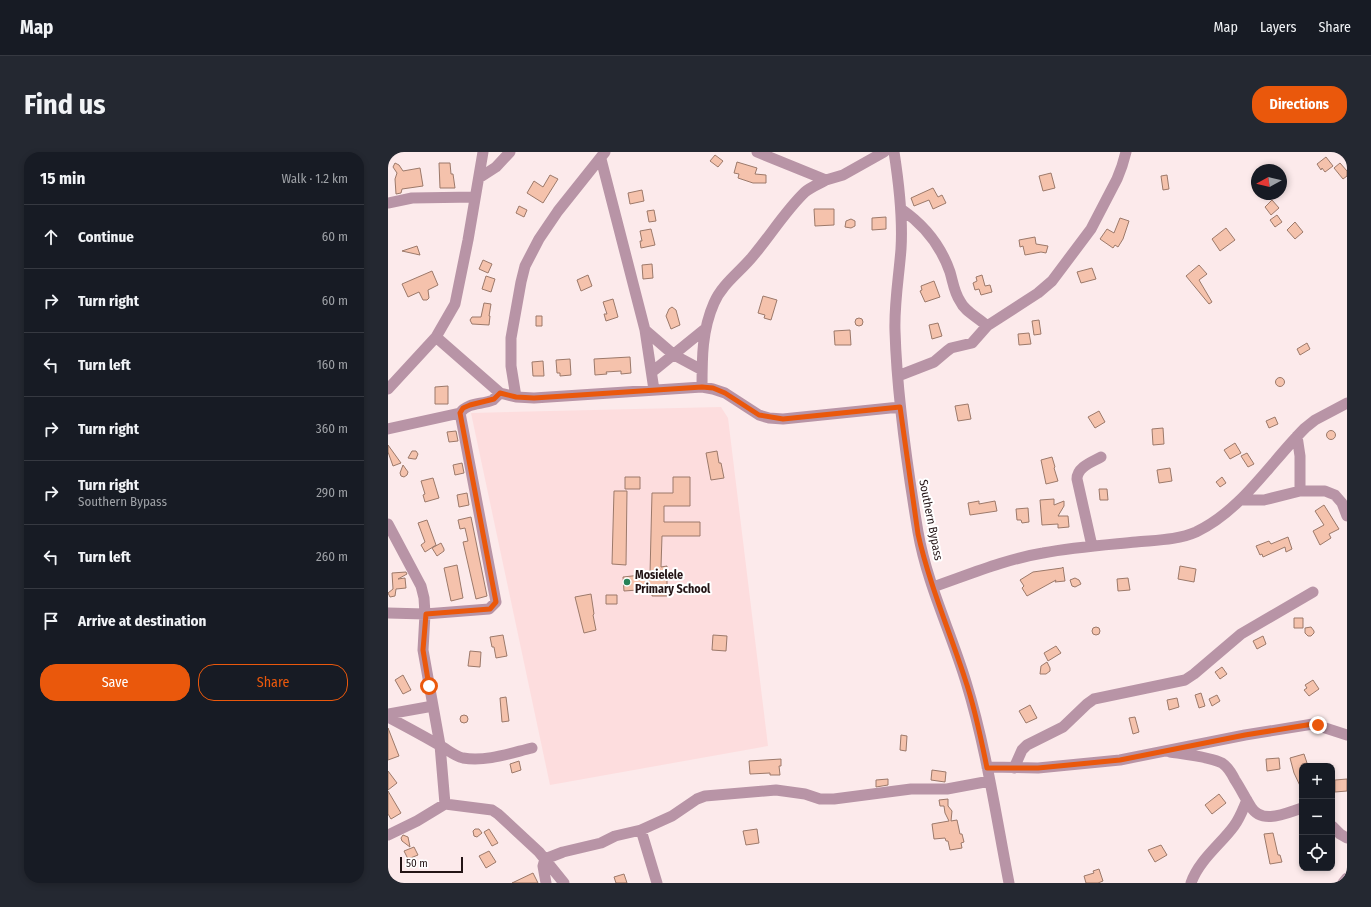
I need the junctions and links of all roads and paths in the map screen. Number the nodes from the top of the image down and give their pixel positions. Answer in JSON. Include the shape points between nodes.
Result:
{"nodes":[{"id":1,"x":483,"y":152,"type":"edge"},
{"id":2,"x":510,"y":152,"type":"edge"},
{"id":3,"x":757,"y":152,"type":"edge"},
{"id":4,"x":884,"y":152,"type":"edge"},
{"id":5,"x":894,"y":152,"type":"edge"},
{"id":6,"x":1126,"y":152,"type":"edge"},
{"id":7,"x":603,"y":155,"type":"edge"},
{"id":8,"x":868,"y":157,"type":"edge"},
{"id":9,"x":479,"y":178,"type":"junction"},
{"id":10,"x":826,"y":180,"type":"junction"},
{"id":11,"x":475,"y":197,"type":"junction"},
{"id":12,"x":388,"y":203,"type":"edge"},
{"id":13,"x":901,"y":209,"type":"junction"},
{"id":14,"x":987,"y":326,"type":"junction"},
{"id":15,"x":645,"y":330,"type":"junction"},
{"id":16,"x":705,"y":330,"type":"junction"},
{"id":17,"x":436,"y":336,"type":"junction"},
{"id":18,"x":674,"y":355,"type":"junction"},
{"id":19,"x":702,"y":370,"type":"junction"},
{"id":20,"x":652,"y":372,"type":"junction"},
{"id":21,"x":898,"y":376,"type":"junction"},
{"id":22,"x":702,"y":387,"type":"junction"},
{"id":23,"x":388,"y":390,"type":"edge"},
{"id":24,"x":654,"y":390,"type":"junction"},
{"id":25,"x":500,"y":393,"type":"junction"},
{"id":26,"x":516,"y":397,"type":"junction"},
{"id":27,"x":1347,"y":403,"type":"edge"},
{"id":28,"x":900,"y":407,"type":"junction"},
{"id":29,"x":460,"y":413,"type":"junction"},
{"id":30,"x":388,"y":429,"type":"edge"},
{"id":31,"x":1297,"y":436,"type":"junction"},
{"id":32,"x":1101,"y":457,"type":"dead end"},
{"id":33,"x":1300,"y":491,"type":"junction"},
{"id":34,"x":1240,"y":500,"type":"junction"},
{"id":35,"x":1347,"y":516,"type":"edge"},
{"id":36,"x":388,"y":524,"type":"edge"},
{"id":37,"x":1092,"y":546,"type":"junction"},
{"id":38,"x":933,"y":587,"type":"junction"},
{"id":39,"x":1313,"y":592,"type":"dead end"},
{"id":40,"x":388,"y":613,"type":"edge"},
{"id":41,"x":426,"y":614,"type":"junction"},
{"id":42,"x":433,"y":706,"type":"junction"},
{"id":43,"x":388,"y":714,"type":"edge"},
{"id":44,"x":388,"y":717,"type":"edge"},
{"id":45,"x":1347,"y":735,"type":"edge"},
{"id":46,"x":440,"y":745,"type":"junction"},
{"id":47,"x":532,"y":748,"type":"dead end"},
{"id":48,"x":1163,"y":751,"type":"junction"},
{"id":49,"x":987,"y":768,"type":"junction"},
{"id":50,"x":1014,"y":768,"type":"junction"},
{"id":51,"x":990,"y":781,"type":"junction"},
{"id":52,"x":1247,"y":800,"type":"junction"},
{"id":53,"x":445,"y":804,"type":"junction"},
{"id":54,"x":1299,"y":809,"type":"edge"},
{"id":55,"x":1335,"y":829,"type":"edge"},
{"id":56,"x":641,"y":830,"type":"junction"},
{"id":57,"x":388,"y":835,"type":"edge"},
{"id":58,"x":1347,"y":838,"type":"edge"},
{"id":59,"x":545,"y":859,"type":"junction"},
{"id":60,"x":1347,"y":878,"type":"edge"},
{"id":61,"x":546,"y":883,"type":"edge"},
{"id":62,"x":564,"y":883,"type":"edge"},
{"id":63,"x":657,"y":883,"type":"edge"},
{"id":64,"x":1009,"y":883,"type":"edge"},
{"id":65,"x":1191,"y":883,"type":"edge"},
{"id":66,"x":1344,"y":883,"type":"edge"}],
"edges":[{"from":1,"to":9,"type":"street"},
{"from":2,"to":9,"type":"street","via":[[496,167]]},
{"from":3,"to":10,"type":"street"},
{"from":4,"to":8,"type":"street"},
{"from":5,"to":13,"type":"street","name":"Southern Bypass"},
{"from":6,"to":14,"type":"street","via":[[1117,179],[1091,229],[1052,281]]},
{"from":7,"to":15,"type":"street"},
{"from":7,"to":26,"type":"street","via":[[554,216],[525,266],[511,338],[511,366]]},
{"from":8,"to":10,"type":"street","via":[[843,175]]},
{"from":9,"to":11,"type":"street"},
{"from":10,"to":16,"type":"street","via":[[797,200],[752,258],[724,286],[714,302]]},
{"from":11,"to":12,"type":"street","via":[[412,198]]},
{"from":11,"to":17,"type":"street","via":[[456,304]]},
{"from":13,"to":14,"type":"street","via":[[915,219],[933,241],[950,271],[954,288],[965,309],[980,318]]},
{"from":13,"to":21,"type":"street","name":"Southern Bypass","via":[[901,249],[895,313]]},
{"from":14,"to":21,"type":"street","via":[[972,343],[951,348],[934,362]]},
{"from":15,"to":18,"type":"street"},
{"from":15,"to":20,"type":"street"},
{"from":16,"to":18,"type":"street"},
{"from":16,"to":19,"type":"street"},
{"from":17,"to":23,"type":"street"},
{"from":17,"to":25,"type":"street"},
{"from":18,"to":19,"type":"street"},
{"from":18,"to":20,"type":"street"},
{"from":19,"to":22,"type":"street"},
{"from":20,"to":24,"type":"street"},
{"from":21,"to":28,"type":"street","name":"Southern Bypass"},
{"from":22,"to":24,"type":"street"},
{"from":22,"to":28,"type":"street","via":[[725,393],[759,415],[769,418],[783,419]]},
{"from":24,"to":26,"type":"street"},
{"from":25,"to":26,"type":"street"},
{"from":25,"to":29,"type":"street","via":[[494,399],[463,408]]},
{"from":27,"to":31,"type":"street","via":[[1315,420]]},
{"from":28,"to":38,"type":"street","name":"Southern Bypass","via":[[918,534]]},
{"from":29,"to":30,"type":"street"},
{"from":29,"to":41,"type":"street","via":[[496,602],[490,609]]},
{"from":31,"to":33,"type":"street"},
{"from":31,"to":34,"type":"street"},
{"from":32,"to":37,"type":"street","via":[[1080,469],[1077,474]]},
{"from":33,"to":34,"type":"street","via":[[1264,500]]},
{"from":33,"to":35,"type":"street","via":[[1325,491],[1334,495],[1342,503]]},
{"from":34,"to":37,"type":"street","via":[[1216,520],[1195,532],[1166,539]]},
{"from":36,"to":41,"type":"street","via":[[421,586]]},
{"from":37,"to":38,"type":"street","via":[[1033,554]]},
{"from":38,"to":49,"type":"street","name":"Southern Bypass","via":[[966,679]]},
{"from":39,"to":50,"type":"street","via":[[1240,634],[1185,680],[1094,699],[1063,726],[1022,750]]},
{"from":40,"to":41,"type":"street"},
{"from":41,"to":42,"type":"street","via":[[423,650]]},
{"from":42,"to":43,"type":"street"},
{"from":42,"to":46,"type":"street"},
{"from":44,"to":46,"type":"street"},
{"from":45,"to":48,"type":"street","via":[[1313,724]]},
{"from":46,"to":47,"type":"street","via":[[462,758],[477,759]]},
{"from":46,"to":53,"type":"street"},
{"from":48,"to":50,"type":"street","via":[[1120,760],[1050,768]]},
{"from":48,"to":52,"type":"street","via":[[1221,763]]},
{"from":49,"to":50,"type":"street"},
{"from":49,"to":51,"type":"street","name":"Southern Bypass"},
{"from":51,"to":56,"type":"street","via":[[947,789],[911,789],[834,799],[820,799],[806,794],[776,790],[712,795],[697,799],[672,816]]},
{"from":51,"to":64,"type":"street","name":"Southern Bypass"},
{"from":52,"to":54,"type":"street","via":[[1259,815],[1269,817]]},
{"from":52,"to":65,"type":"street","via":[[1239,819],[1220,840]]},
{"from":53,"to":57,"type":"street"},
{"from":53,"to":59,"type":"street","via":[[492,810]]},
{"from":55,"to":58,"type":"street"},
{"from":56,"to":59,"type":"street"},
{"from":56,"to":63,"type":"street"},
{"from":59,"to":61,"type":"street","via":[[543,866]]},
{"from":59,"to":62,"type":"street"},
{"from":60,"to":66,"type":"street"}]}
